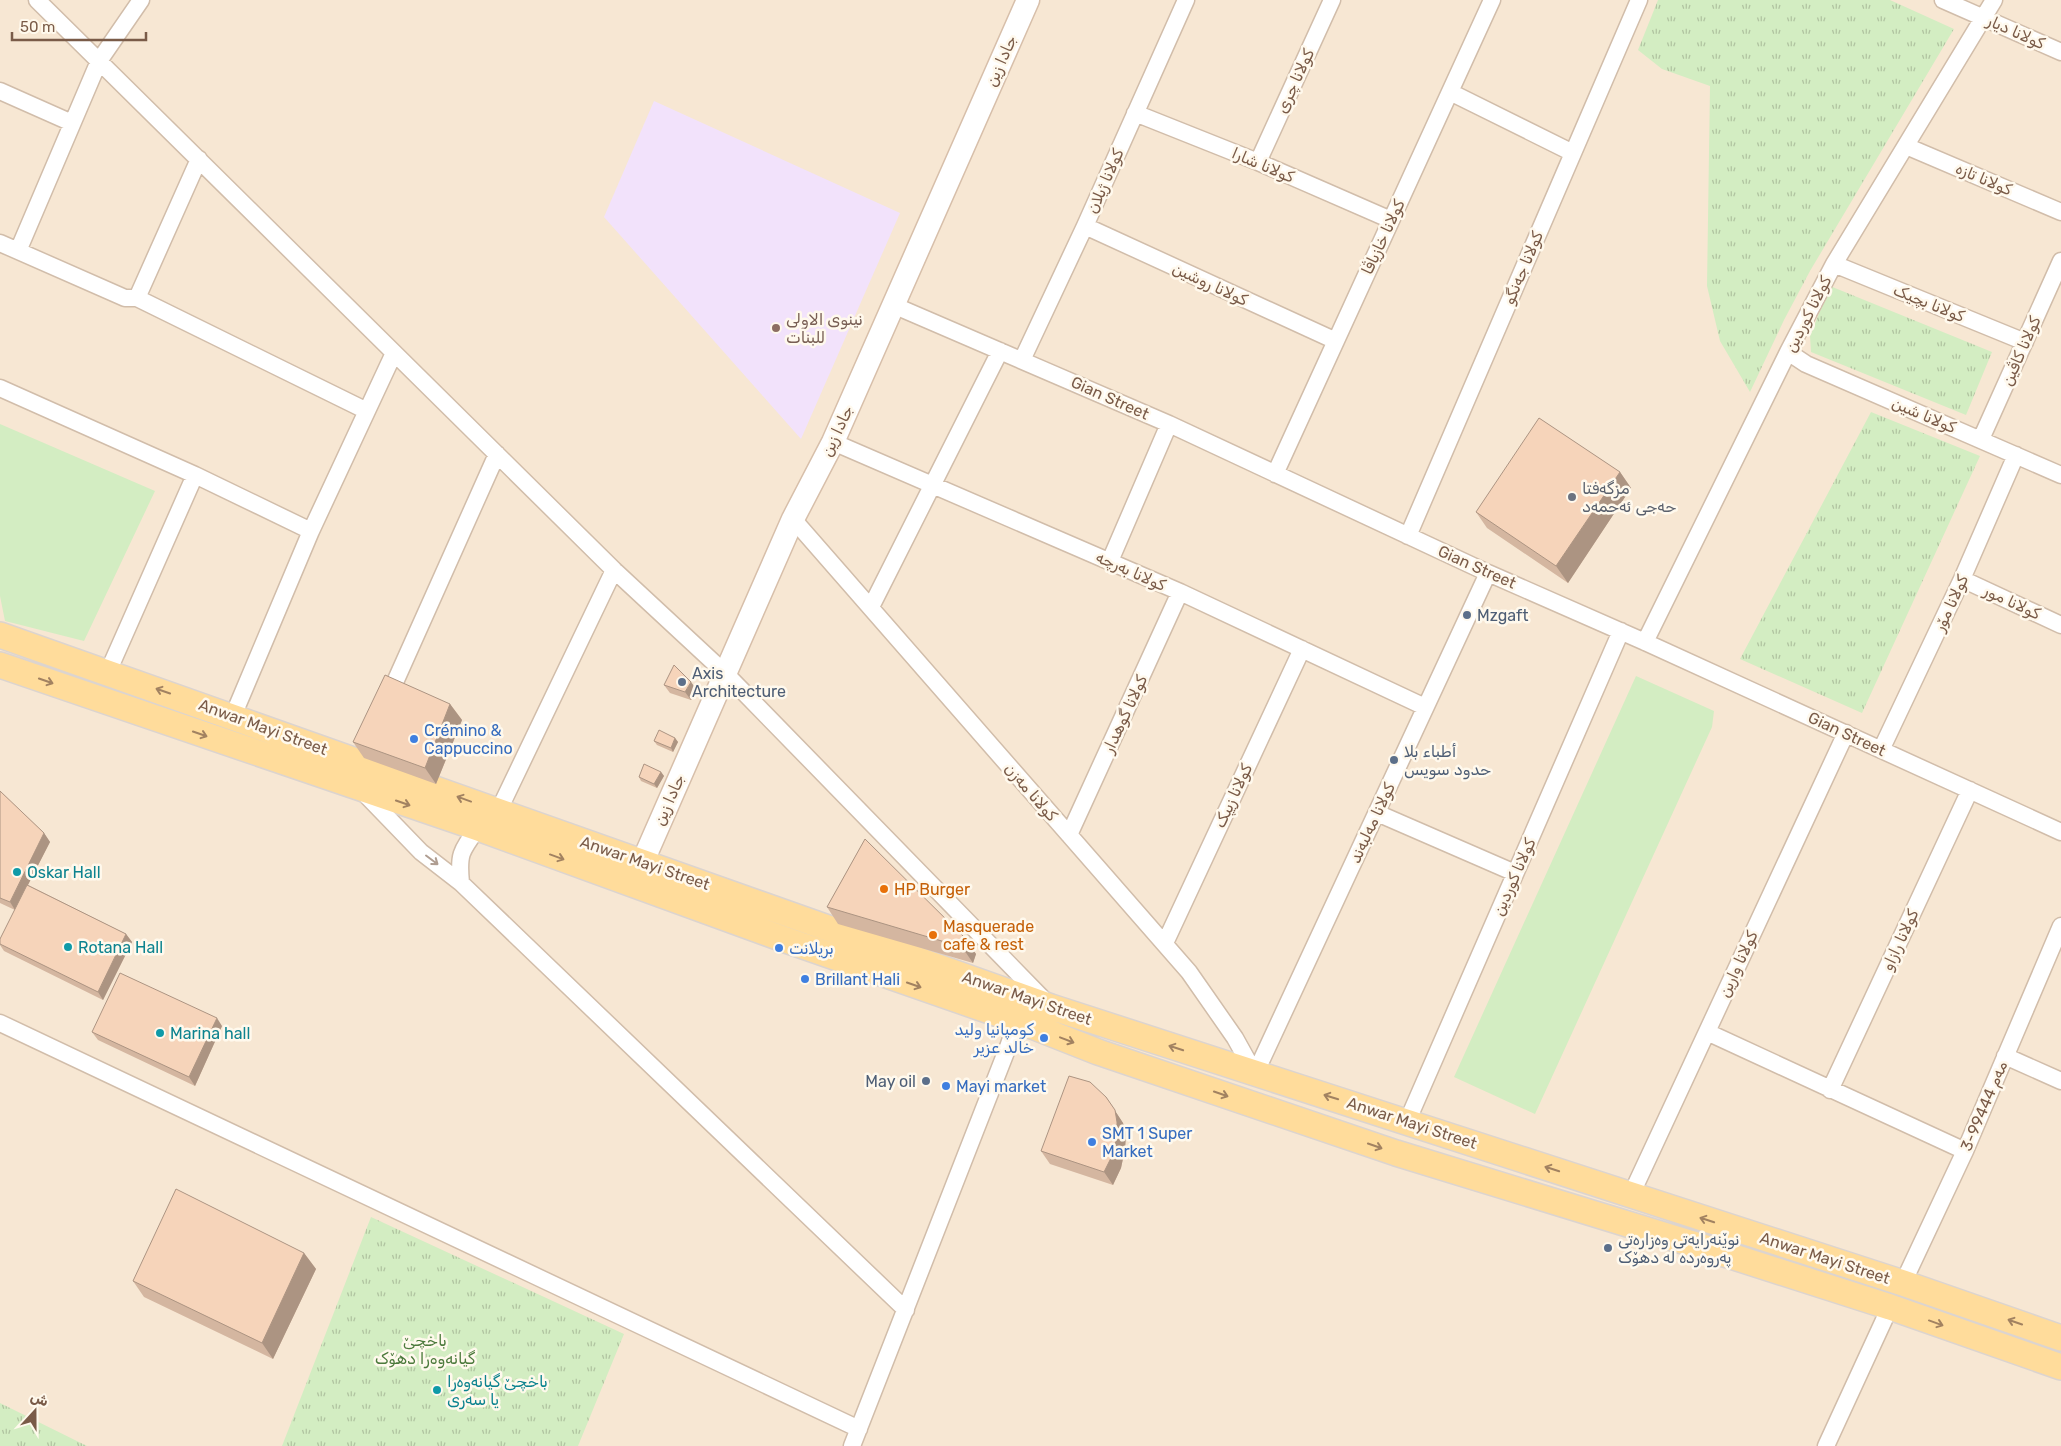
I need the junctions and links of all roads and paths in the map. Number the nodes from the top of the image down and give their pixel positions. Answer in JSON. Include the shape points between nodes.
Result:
{"nodes":[{"id":1,"x":37,"y":0,"type":"edge"},
{"id":2,"x":141,"y":0,"type":"edge"},
{"id":3,"x":1028,"y":0,"type":"edge"},
{"id":4,"x":1186,"y":0,"type":"edge"},
{"id":5,"x":1332,"y":0,"type":"edge"},
{"id":6,"x":1492,"y":0,"type":"edge"},
{"id":7,"x":1639,"y":0,"type":"edge"},
{"id":8,"x":1943,"y":0,"type":"edge"},
{"id":9,"x":1994,"y":0,"type":"edge"},
{"id":10,"x":1983,"y":18,"type":"junction"},
{"id":11,"x":2061,"y":52,"type":"edge"},
{"id":12,"x":99,"y":61,"type":"junction"},
{"id":13,"x":0,"y":90,"type":"edge"},
{"id":14,"x":1450,"y":92,"type":"junction"},
{"id":15,"x":1135,"y":113,"type":"junction"},
{"id":16,"x":72,"y":123,"type":"junction"},
{"id":17,"x":1906,"y":146,"type":"junction"},
{"id":18,"x":1573,"y":153,"type":"junction"},
{"id":19,"x":199,"y":160,"type":"junction"},
{"id":20,"x":1258,"y":162,"type":"junction"},
{"id":21,"x":2061,"y":212,"type":"edge"},
{"id":22,"x":1391,"y":220,"type":"junction"},
{"id":23,"x":1085,"y":226,"type":"junction"},
{"id":24,"x":0,"y":243,"type":"edge"},
{"id":25,"x":18,"y":251,"type":"junction"},
{"id":26,"x":2061,"y":262,"type":"edge"},
{"id":27,"x":1834,"y":264,"type":"junction"},
{"id":28,"x":137,"y":298,"type":"junction"},
{"id":29,"x":893,"y":305,"type":"junction"},
{"id":30,"x":1336,"y":341,"type":"junction"},
{"id":31,"x":2025,"y":342,"type":"junction"},
{"id":32,"x":1000,"y":351,"type":"junction"},
{"id":33,"x":1788,"y":352,"type":"junction"},
{"id":34,"x":394,"y":353,"type":"junction"},
{"id":35,"x":1022,"y":360,"type":"junction"},
{"id":36,"x":0,"y":388,"type":"edge"},
{"id":37,"x":367,"y":411,"type":"junction"},
{"id":38,"x":1169,"y":424,"type":"junction"},
{"id":39,"x":1981,"y":440,"type":"junction"},
{"id":40,"x":833,"y":442,"type":"junction"},
{"id":41,"x":497,"y":454,"type":"junction"},
{"id":42,"x":2016,"y":455,"type":"junction"},
{"id":43,"x":1275,"y":474,"type":"junction"},
{"id":44,"x":195,"y":475,"type":"junction"},
{"id":45,"x":2061,"y":475,"type":"edge"},
{"id":46,"x":932,"y":484,"type":"junction"},
{"id":47,"x":794,"y":519,"type":"junction"},
{"id":48,"x":311,"y":531,"type":"junction"},
{"id":49,"x":1408,"y":536,"type":"junction"},
{"id":50,"x":1110,"y":561,"type":"junction"},
{"id":51,"x":614,"y":570,"type":"junction"},
{"id":52,"x":1488,"y":573,"type":"junction"},
{"id":53,"x":1962,"y":579,"type":"junction"},
{"id":54,"x":1180,"y":592,"type":"junction"},
{"id":55,"x":871,"y":607,"type":"junction"},
{"id":56,"x":2061,"y":625,"type":"edge"},
{"id":57,"x":1621,"y":631,"type":"junction"},
{"id":58,"x":0,"y":634,"type":"edge"},
{"id":59,"x":1645,"y":642,"type":"junction"},
{"id":60,"x":1302,"y":649,"type":"junction"},
{"id":61,"x":0,"y":665,"type":"edge"},
{"id":62,"x":108,"y":672,"type":"junction"},
{"id":63,"x":726,"y":673,"type":"junction"},
{"id":64,"x":1425,"y":707,"type":"junction"},
{"id":65,"x":233,"y":716,"type":"junction"},
{"id":66,"x":379,"y":716,"type":"edge"},
{"id":67,"x":1846,"y":733,"type":"junction"},
{"id":68,"x":1881,"y":750,"type":"junction"},
{"id":69,"x":360,"y":789,"type":"junction"},
{"id":70,"x":1970,"y":790,"type":"junction"},
{"id":71,"x":498,"y":812,"type":"junction"},
{"id":72,"x":1377,"y":813,"type":"junction"},
{"id":73,"x":478,"y":828,"type":"junction"},
{"id":74,"x":2061,"y":832,"type":"edge"},
{"id":75,"x":1069,"y":835,"type":"junction"},
{"id":76,"x":642,"y":861,"type":"junction"},
{"id":77,"x":1515,"y":873,"type":"junction"},
{"id":78,"x":461,"y":883,"type":"junction"},
{"id":79,"x":793,"y":915,"type":"junction"},
{"id":80,"x":2061,"y":926,"type":"edge"},
{"id":81,"x":786,"y":940,"type":"junction"},
{"id":82,"x":1165,"y":942,"type":"junction"},
{"id":83,"x":1051,"y":1007,"type":"junction"},
{"id":84,"x":1017,"y":1021,"type":"junction"},
{"id":85,"x":0,"y":1023,"type":"edge"},
{"id":86,"x":1707,"y":1032,"type":"junction"},
{"id":87,"x":2005,"y":1056,"type":"junction"},
{"id":88,"x":1255,"y":1074,"type":"junction"},
{"id":89,"x":2061,"y":1081,"type":"edge"},
{"id":90,"x":1830,"y":1090,"type":"junction"},
{"id":91,"x":1407,"y":1122,"type":"junction"},
{"id":92,"x":1965,"y":1151,"type":"junction"},
{"id":93,"x":1631,"y":1195,"type":"junction"},
{"id":94,"x":1903,"y":1283,"type":"junction"},
{"id":95,"x":1890,"y":1306,"type":"junction"},
{"id":96,"x":906,"y":1310,"type":"junction"},
{"id":97,"x":2061,"y":1338,"type":"edge"},
{"id":98,"x":2061,"y":1367,"type":"edge"},
{"id":99,"x":859,"y":1429,"type":"junction"},
{"id":100,"x":852,"y":1446,"type":"edge"},
{"id":101,"x":1826,"y":1446,"type":"edge"}],
"edges":[{"from":1,"to":12,"type":"street"},
{"from":2,"to":12,"type":"street"},
{"from":3,"to":29,"type":"street","name":"جادا زین"},
{"from":4,"to":15,"type":"street","name":"کولانا ژیلان"},
{"from":5,"to":20,"type":"street","name":"کولانا چری"},
{"from":6,"to":14,"type":"street","name":"کولانا خازیاڤا"},
{"from":7,"to":18,"type":"street","name":"کولانا جەنگو"},
{"from":8,"to":10,"type":"street","name":"کولانا دیار"},
{"from":9,"to":10,"type":"street","name":"کولانا کوردین"},
{"from":10,"to":11,"type":"street","name":"کولانا دیار"},
{"from":10,"to":17,"type":"street","name":"کولانا کوردین"},
{"from":12,"to":16,"type":"street"},
{"from":12,"to":19,"type":"street"},
{"from":13,"to":16,"type":"street"},
{"from":14,"to":18,"type":"street"},
{"from":14,"to":22,"type":"street","name":"کولانا خازیاڤا"},
{"from":15,"to":20,"type":"street","name":"کولانا شارا"},
{"from":15,"to":23,"type":"street","name":"کولانا ژیلان"},
{"from":16,"to":25,"type":"street"},
{"from":17,"to":21,"type":"street","name":"کولانا تازە"},
{"from":17,"to":27,"type":"street","name":"کولانا کوردین"},
{"from":18,"to":49,"type":"street","name":"کولانا جەنگو"},
{"from":19,"to":28,"type":"street"},
{"from":19,"to":34,"type":"street"},
{"from":20,"to":22,"type":"street","name":"کولانا شارا"},
{"from":22,"to":30,"type":"street","name":"کولانا خازیاڤا"},
{"from":23,"to":30,"type":"street","name":"کولانا روشین"},
{"from":23,"to":35,"type":"street","name":"کولانا ژیلان"},
{"from":24,"to":25,"type":"street"},
{"from":25,"to":28,"type":"street","via":[[125,298]]},
{"from":26,"to":31,"type":"street","name":"کولانا کاڤین"},
{"from":27,"to":31,"type":"street","name":"کولانا بچیک"},
{"from":27,"to":33,"type":"street","name":"کولانا کوردین"},
{"from":28,"to":37,"type":"street"},
{"from":29,"to":32,"type":"street","name":"Gian Street"},
{"from":29,"to":40,"type":"street","name":"جادا زین"},
{"from":30,"to":43,"type":"street","name":"کولانا خازیاڤا"},
{"from":31,"to":39,"type":"street","name":"کولانا کاڤین"},
{"from":32,"to":35,"type":"street","name":"Gian Street"},
{"from":32,"to":46,"type":"street"},
{"from":33,"to":39,"type":"street","name":"کولانا شین","via":[[1806,364]]},
{"from":33,"to":59,"type":"street","name":"کولانا کوردین"},
{"from":34,"to":37,"type":"street"},
{"from":34,"to":41,"type":"street"},
{"from":35,"to":38,"type":"street","name":"Gian Street"},
{"from":36,"to":44,"type":"street"},
{"from":37,"to":48,"type":"street"},
{"from":38,"to":43,"type":"street","name":"Gian Street"},
{"from":38,"to":50,"type":"street"},
{"from":39,"to":42,"type":"street","name":"کولانا شین"},
{"from":40,"to":46,"type":"street","name":"کولانا بەرچە"},
{"from":40,"to":47,"type":"street","name":"جادا زین"},
{"from":41,"to":51,"type":"street"},
{"from":41,"to":66,"type":"street"},
{"from":42,"to":45,"type":"street","name":"کولانا شین"},
{"from":42,"to":53,"type":"street","name":"کولانا مۆر"},
{"from":43,"to":49,"type":"street","name":"Gian Street"},
{"from":44,"to":48,"type":"street"},
{"from":44,"to":62,"type":"street"},
{"from":46,"to":50,"type":"street","name":"کولانا بەرچە"},
{"from":46,"to":55,"type":"street"},
{"from":47,"to":55,"type":"street","name":"کولانا مەزن"},
{"from":47,"to":63,"type":"street","name":"جادا زین"},
{"from":48,"to":65,"type":"street"},
{"from":49,"to":52,"type":"street","name":"Gian Street"},
{"from":50,"to":54,"type":"street","name":"کولانا بەرچە"},
{"from":51,"to":63,"type":"street"},
{"from":51,"to":71,"type":"street"},
{"from":52,"to":57,"type":"street","name":"Gian Street"},
{"from":52,"to":64,"type":"street","name":"کولانا مەلبەند"},
{"from":53,"to":56,"type":"street","name":"کولانا مور"},
{"from":53,"to":68,"type":"street","name":"کولانا مۆر"},
{"from":54,"to":60,"type":"street","name":"کولانا بەرچە"},
{"from":54,"to":75,"type":"street","name":"کولانا گوهدار"},
{"from":55,"to":75,"type":"street","name":"کولانا مەزن"},
{"from":57,"to":59,"type":"street","name":"Gian Street"},
{"from":57,"to":77,"type":"street","name":"کولانا کوردین"},
{"from":58,"to":62,"type":"main road","name":"Anwar Mayi Street"},
{"from":59,"to":67,"type":"street","name":"Gian Street"},
{"from":60,"to":64,"type":"street","name":"کولانا بەرچە"},
{"from":60,"to":82,"type":"street","name":"کولانا زیپک"},
{"from":61,"to":69,"type":"main road","name":"Anwar Mayi Street","one_way":true},
{"from":65,"to":62,"type":"main road","name":"Anwar Mayi Street","one_way":true},
{"from":63,"to":76,"type":"street","name":"جادا زین"},
{"from":63,"to":83,"type":"street"},
{"from":64,"to":72,"type":"street","name":"کولانا مەلبەند"},
{"from":71,"to":65,"type":"main road","name":"Anwar Mayi Street","one_way":true,"via":[[363,752]]},
{"from":67,"to":68,"type":"street","name":"Gian Street"},
{"from":67,"to":86,"type":"street","name":"کولانا وارین"},
{"from":68,"to":70,"type":"street","name":"Gian Street"},
{"from":69,"to":73,"type":"main road","name":"Anwar Mayi Street","one_way":true},
{"from":69,"to":78,"type":"street","one_way":true,"via":[[421,852]]},
{"from":70,"to":74,"type":"street","name":"Gian Street"},
{"from":70,"to":90,"type":"street","name":"کولانا رازاو"},
{"from":71,"to":76,"type":"main road","name":"Anwar Mayi Street"},
{"from":72,"to":77,"type":"street"},
{"from":72,"to":88,"type":"street","name":"کولانا مەلبەند"},
{"from":73,"to":78,"type":"street","via":[[462,849],[459,863]]},
{"from":73,"to":81,"type":"main road","name":"Anwar Mayi Street","one_way":true},
{"from":75,"to":82,"type":"street","name":"کولانا مەزن"},
{"from":76,"to":79,"type":"main road","name":"Anwar Mayi Street"},
{"from":77,"to":91,"type":"street","name":"کولانا کوردین"},
{"from":78,"to":96,"type":"street"},
{"from":79,"to":81,"type":"main road"},
{"from":79,"to":83,"type":"main road","name":"Anwar Mayi Street"},
{"from":80,"to":87,"type":"street","name":"مەم 99444-3"},
{"from":81,"to":84,"type":"main road","name":"Anwar Mayi Street","one_way":true},
{"from":82,"to":88,"type":"street","name":"کولانا مەزن","via":[[1213,1005]]},
{"from":88,"to":83,"type":"main road","name":"Anwar Mayi Street","one_way":true},
{"from":84,"to":95,"type":"main road","name":"Anwar Mayi Street","one_way":true,"via":[[1098,1052],[1396,1153]]},
{"from":84,"to":96,"type":"street"},
{"from":85,"to":99,"type":"street"},
{"from":86,"to":90,"type":"street"},
{"from":86,"to":93,"type":"street","name":"کولانا وارین"},
{"from":87,"to":89,"type":"street"},
{"from":87,"to":92,"type":"street","name":"مەم 99444-3"},
{"from":91,"to":88,"type":"main road","name":"Anwar Mayi Street","one_way":true},
{"from":90,"to":92,"type":"street"},
{"from":93,"to":91,"type":"main road","name":"Anwar Mayi Street","one_way":true},
{"from":92,"to":94,"type":"street","name":"مەم 99444-3"},
{"from":94,"to":93,"type":"main road","name":"Anwar Mayi Street","one_way":true},
{"from":97,"to":94,"type":"main road","name":"Anwar Mayi Street","one_way":true},
{"from":95,"to":98,"type":"main road","name":"Anwar Mayi Street","one_way":true},
{"from":95,"to":101,"type":"street"},
{"from":96,"to":99,"type":"street"},
{"from":99,"to":100,"type":"street"}]}
